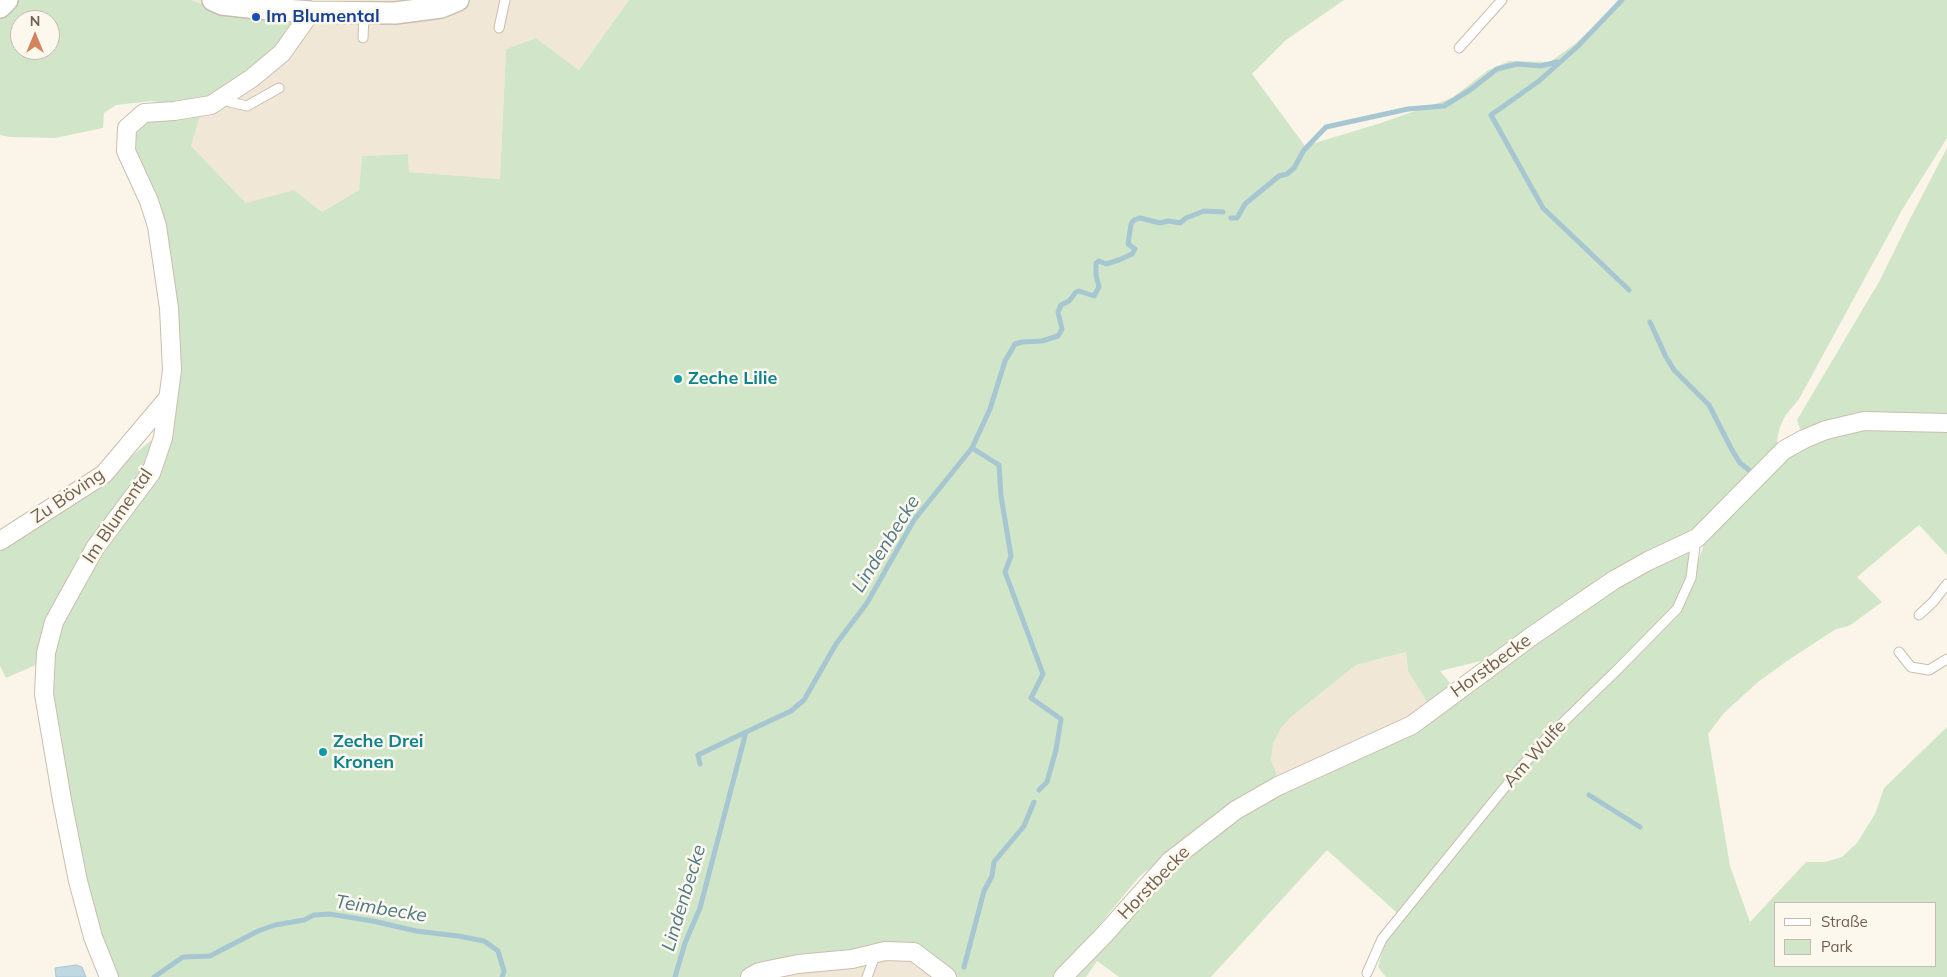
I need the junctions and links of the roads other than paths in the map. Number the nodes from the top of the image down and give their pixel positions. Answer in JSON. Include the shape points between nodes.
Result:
{"nodes":[{"id":1,"x":7,"y":0,"type":"edge"},
{"id":2,"x":213,"y":0,"type":"edge"},
{"id":3,"x":458,"y":0,"type":"edge"},
{"id":4,"x":505,"y":0,"type":"edge"},
{"id":5,"x":1502,"y":0,"type":"edge"},
{"id":6,"x":0,"y":7,"type":"edge"},
{"id":7,"x":298,"y":7,"type":"edge"},
{"id":8,"x":402,"y":8,"type":"edge"},
{"id":9,"x":364,"y":13,"type":"junction"},
{"id":10,"x":499,"y":28,"type":"dead end"},
{"id":11,"x":363,"y":38,"type":"dead end"},
{"id":12,"x":1459,"y":48,"type":"dead end"},
{"id":13,"x":278,"y":88,"type":"dead end"},
{"id":14,"x":225,"y":96,"type":"junction"},
{"id":15,"x":168,"y":398,"type":"junction"},
{"id":16,"x":1947,"y":423,"type":"edge"},
{"id":17,"x":1696,"y":538,"type":"junction"},
{"id":18,"x":0,"y":541,"type":"edge"},
{"id":19,"x":1947,"y":584,"type":"edge"},
{"id":20,"x":1919,"y":615,"type":"dead end"},
{"id":21,"x":1899,"y":652,"type":"dead end"},
{"id":22,"x":1947,"y":659,"type":"edge"},
{"id":23,"x":877,"y":953,"type":"junction"},
{"id":24,"x":1367,"y":973,"type":"dead end"},
{"id":25,"x":109,"y":977,"type":"edge"},
{"id":26,"x":750,"y":977,"type":"edge"},
{"id":27,"x":867,"y":977,"type":"edge"},
{"id":28,"x":947,"y":977,"type":"edge"},
{"id":29,"x":1063,"y":977,"type":"edge"}],
"edges":[{"from":1,"to":6,"type":"street"},
{"from":2,"to":7,"type":"street","via":[[222,4]]},
{"from":3,"to":8,"type":"street","via":[[441,7]]},
{"from":4,"to":10,"type":"lane"},
{"from":5,"to":12,"type":"lane"},
{"from":7,"to":9,"type":"street"},
{"from":7,"to":14,"type":"street","name":"Im Blumental","via":[[282,53]]},
{"from":8,"to":9,"type":"street"},
{"from":9,"to":11,"type":"lane"},
{"from":13,"to":14,"type":"lane","via":[[247,106],[230,102]]},
{"from":14,"to":15,"type":"street","name":"Im Blumental","via":[[211,105],[174,112],[144,112],[127,128],[126,152],[149,201],[164,268],[172,370]]},
{"from":15,"to":18,"type":"street","name":"Zu Böving","via":[[104,474]]},
{"from":15,"to":25,"type":"street","name":"Im Blumental","via":[[163,438],[151,472],[95,548],[54,622],[46,653],[44,694],[62,800],[88,919]]},
{"from":16,"to":17,"type":"street","name":"Horstbecke","via":[[1864,421],[1804,439],[1784,450]]},
{"from":17,"to":24,"type":"lane","name":"Am Wulfe","via":[[1691,578],[1677,608],[1522,766],[1382,939]]},
{"from":17,"to":29,"type":"street","name":"Horstbecke","via":[[1614,580],[1412,725],[1278,786],[1236,810],[1170,861]]},
{"from":19,"to":20,"type":"lane"},
{"from":21,"to":22,"type":"lane","via":[[1910,667],[1929,670]]},
{"from":23,"to":26,"type":"street","via":[[798,964]]},
{"from":23,"to":27,"type":"lane"},
{"from":23,"to":28,"type":"street","via":[[914,952]]}]}
